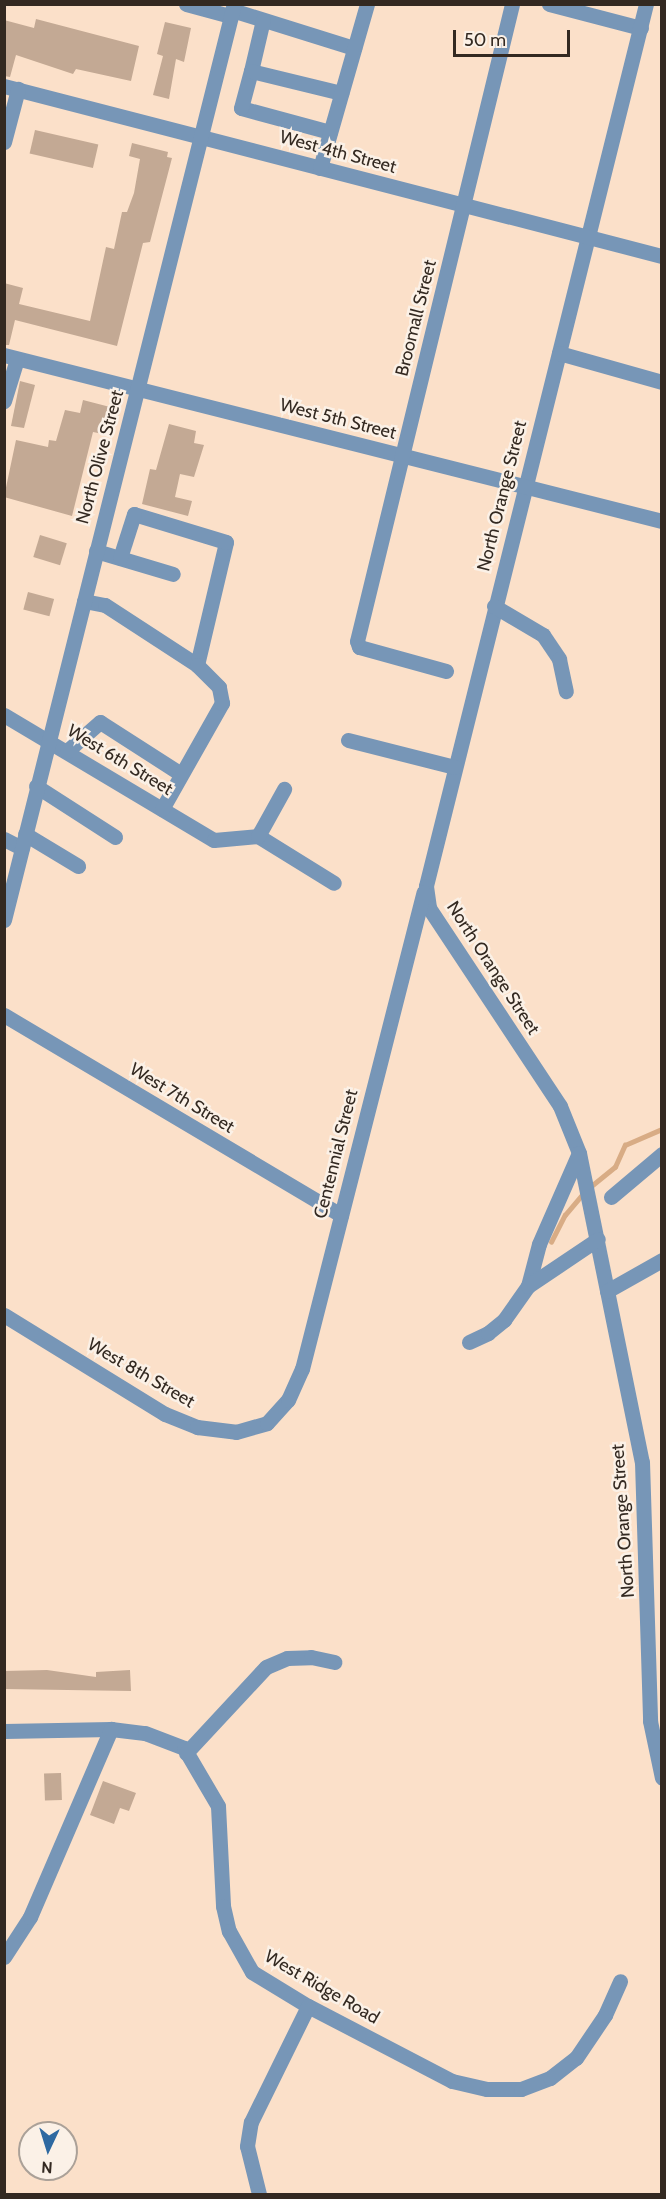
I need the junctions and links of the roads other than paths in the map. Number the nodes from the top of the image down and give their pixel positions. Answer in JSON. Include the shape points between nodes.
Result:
{"nodes":[{"id":1,"x":186,"y":4,"type":"edge"},
{"id":2,"x":367,"y":4,"type":"edge"},
{"id":3,"x":512,"y":4,"type":"edge"},
{"id":4,"x":549,"y":4,"type":"edge"},
{"id":5,"x":646,"y":4,"type":"edge"},
{"id":6,"x":232,"y":10,"type":"edge"},
{"id":7,"x":263,"y":20,"type":"junction"},
{"id":8,"x":640,"y":28,"type":"junction"},
{"id":9,"x":354,"y":48,"type":"junction"},
{"id":10,"x":251,"y":71,"type":"junction"},
{"id":11,"x":11,"y":88,"type":"edge"},
{"id":12,"x":341,"y":93,"type":"junction"},
{"id":13,"x":330,"y":132,"type":"junction"},
{"id":14,"x":201,"y":137,"type":"junction"},
{"id":15,"x":4,"y":142,"type":"edge"},
{"id":16,"x":320,"y":168,"type":"junction"},
{"id":17,"x":464,"y":205,"type":"junction"},
{"id":18,"x":589,"y":237,"type":"junction"},
{"id":19,"x":662,"y":256,"type":"edge"},
{"id":20,"x":559,"y":353,"type":"junction"},
{"id":21,"x":11,"y":357,"type":"edge"},
{"id":22,"x":662,"y":382,"type":"edge"},
{"id":23,"x":138,"y":389,"type":"junction"},
{"id":24,"x":4,"y":401,"type":"edge"},
{"id":25,"x":403,"y":456,"type":"junction"},
{"id":26,"x":524,"y":486,"type":"junction"},
{"id":27,"x":662,"y":521,"type":"edge"},
{"id":28,"x":96,"y":551,"type":"junction"},
{"id":29,"x":120,"y":558,"type":"junction"},
{"id":30,"x":173,"y":574,"type":"dead end"},
{"id":31,"x":84,"y":601,"type":"junction"},
{"id":32,"x":494,"y":606,"type":"junction"},
{"id":33,"x":197,"y":664,"type":"junction"},
{"id":34,"x":446,"y":671,"type":"dead end"},
{"id":35,"x":566,"y":691,"type":"dead end"},
{"id":36,"x":4,"y":715,"type":"edge"},
{"id":37,"x":48,"y":740,"type":"junction"},
{"id":38,"x":348,"y":740,"type":"dead end"},
{"id":39,"x":67,"y":751,"type":"junction"},
{"id":40,"x":455,"y":767,"type":"junction"},
{"id":41,"x":182,"y":774,"type":"junction"},
{"id":42,"x":36,"y":786,"type":"junction"},
{"id":43,"x":284,"y":789,"type":"dead end"},
{"id":44,"x":162,"y":808,"type":"junction"},
{"id":45,"x":258,"y":836,"type":"junction"},
{"id":46,"x":115,"y":837,"type":"dead end"},
{"id":47,"x":4,"y":839,"type":"edge"},
{"id":48,"x":23,"y":841,"type":"junction"},
{"id":49,"x":78,"y":866,"type":"dead end"},
{"id":50,"x":334,"y":883,"type":"dead end"},
{"id":51,"x":426,"y":886,"type":"junction"},
{"id":52,"x":4,"y":920,"type":"edge"},
{"id":53,"x":4,"y":1015,"type":"edge"},
{"id":54,"x":579,"y":1153,"type":"junction"},
{"id":55,"x":662,"y":1154,"type":"edge"},
{"id":56,"x":611,"y":1197,"type":"dead end"},
{"id":57,"x":340,"y":1215,"type":"junction"},
{"id":58,"x":598,"y":1239,"type":"junction"},
{"id":59,"x":662,"y":1260,"type":"edge"},
{"id":60,"x":528,"y":1286,"type":"junction"},
{"id":61,"x":608,"y":1291,"type":"junction"},
{"id":62,"x":4,"y":1315,"type":"edge"},
{"id":63,"x":469,"y":1342,"type":"dead end"},
{"id":64,"x":267,"y":1423,"type":"joint"},
{"id":65,"x":334,"y":1662,"type":"dead end"},
{"id":66,"x":111,"y":1729,"type":"junction"},
{"id":67,"x":4,"y":1731,"type":"edge"},
{"id":68,"x":186,"y":1753,"type":"junction"},
{"id":69,"x":662,"y":1778,"type":"edge"},
{"id":70,"x":4,"y":1957,"type":"edge"},
{"id":71,"x":620,"y":1982,"type":"dead end"},
{"id":72,"x":308,"y":2006,"type":"junction"},
{"id":73,"x":259,"y":2194,"type":"edge"}],
"edges":[{"from":1,"to":6,"type":"street"},
{"from":2,"to":9,"type":"street"},
{"from":3,"to":17,"type":"street","name":"Broomall Street"},
{"from":4,"to":8,"type":"street"},
{"from":5,"to":8,"type":"street","name":"North Orange Street"},
{"from":6,"to":7,"type":"street"},
{"from":6,"to":14,"type":"street","name":"North Olive Street"},
{"from":7,"to":9,"type":"street"},
{"from":7,"to":10,"type":"street"},
{"from":8,"to":18,"type":"street","name":"North Orange Street"},
{"from":9,"to":12,"type":"street"},
{"from":10,"to":12,"type":"street"},
{"from":10,"to":13,"type":"street","via":[[241,108]]},
{"from":11,"to":14,"type":"street","name":"West 4th Street"},
{"from":11,"to":15,"type":"street"},
{"from":12,"to":13,"type":"street"},
{"from":13,"to":16,"type":"street"},
{"from":14,"to":16,"type":"street","name":"West 4th Street"},
{"from":14,"to":23,"type":"street","name":"North Olive Street"},
{"from":16,"to":17,"type":"street","name":"West 4th Street"},
{"from":17,"to":18,"type":"street","name":"West 4th Street"},
{"from":17,"to":25,"type":"street","name":"Broomall Street"},
{"from":18,"to":19,"type":"street","name":"West 4th Street"},
{"from":18,"to":20,"type":"street","name":"North Orange Street"},
{"from":20,"to":22,"type":"street"},
{"from":20,"to":26,"type":"street","name":"North Orange Street"},
{"from":21,"to":23,"type":"street","name":"West 5th Street"},
{"from":21,"to":24,"type":"street"},
{"from":23,"to":25,"type":"street","name":"West 5th Street"},
{"from":23,"to":28,"type":"street","name":"North Olive Street"},
{"from":25,"to":26,"type":"street","name":"West 5th Street"},
{"from":25,"to":34,"type":"street","name":"Broomall Street","via":[[358,647]]},
{"from":26,"to":27,"type":"street","name":"West 5th Street"},
{"from":26,"to":32,"type":"street","name":"North Orange Street"},
{"from":28,"to":29,"type":"street"},
{"from":28,"to":31,"type":"street","name":"North Olive Street"},
{"from":29,"to":30,"type":"street"},
{"from":29,"to":33,"type":"street","via":[[134,514],[226,542]]},
{"from":31,"to":33,"type":"street","via":[[105,605]]},
{"from":31,"to":37,"type":"street","name":"North Olive Street"},
{"from":32,"to":35,"type":"street","via":[[543,634],[559,659]]},
{"from":32,"to":40,"type":"street","name":"North Orange Street"},
{"from":33,"to":41,"type":"street","via":[[219,687],[222,703]]},
{"from":36,"to":37,"type":"street","name":"West 6th Street"},
{"from":37,"to":39,"type":"street","name":"West 6th Street"},
{"from":37,"to":42,"type":"street","name":"North Olive Street"},
{"from":38,"to":40,"type":"street"},
{"from":39,"to":41,"type":"street","via":[[100,722]]},
{"from":39,"to":44,"type":"street","name":"West 6th Street"},
{"from":40,"to":51,"type":"street","name":"North Orange Street"},
{"from":41,"to":44,"type":"street"},
{"from":42,"to":46,"type":"street"},
{"from":42,"to":48,"type":"street","name":"North Olive Street"},
{"from":43,"to":45,"type":"street"},
{"from":44,"to":45,"type":"street","name":"West 6th Street","via":[[214,840]]},
{"from":45,"to":50,"type":"street"},
{"from":47,"to":48,"type":"street"},
{"from":48,"to":49,"type":"street"},
{"from":48,"to":52,"type":"street","name":"North Olive Street"},
{"from":51,"to":54,"type":"street","name":"North Orange Street","via":[[429,908],[560,1106]]},
{"from":51,"to":57,"type":"street","name":"Centennial Street"},
{"from":53,"to":57,"type":"street","name":"West 7th Street"},
{"from":54,"to":58,"type":"street","name":"North Orange Street"},
{"from":54,"to":60,"type":"street","via":[[539,1244]]},
{"from":55,"to":56,"type":"street"},
{"from":57,"to":64,"type":"street","name":"Centennial Street","via":[[302,1369],[288,1400]]},
{"from":58,"to":60,"type":"street"},
{"from":58,"to":61,"type":"street","name":"North Orange Street"},
{"from":59,"to":61,"type":"street"},
{"from":60,"to":63,"type":"street","via":[[504,1320],[488,1334]]},
{"from":61,"to":69,"type":"street","name":"North Orange Street","via":[[642,1462],[650,1720]]},
{"from":62,"to":64,"type":"street","name":"West 8th Street","via":[[197,1427],[236,1432]]},
{"from":65,"to":68,"type":"street","via":[[311,1657],[287,1658],[266,1667]]},
{"from":66,"to":67,"type":"street"},
{"from":66,"to":68,"type":"street","via":[[155,1736]]},
{"from":66,"to":70,"type":"street","via":[[30,1917]]},
{"from":68,"to":72,"type":"street","name":"West Ridge Road","via":[[218,1806],[224,1906],[234,1942],[252,1972]]},
{"from":71,"to":72,"type":"street","name":"West Ridge Road","via":[[605,2015],[576,2058],[550,2078],[521,2089],[487,2089],[452,2081]]},
{"from":72,"to":73,"type":"street","via":[[251,2122],[247,2146]]}]}
